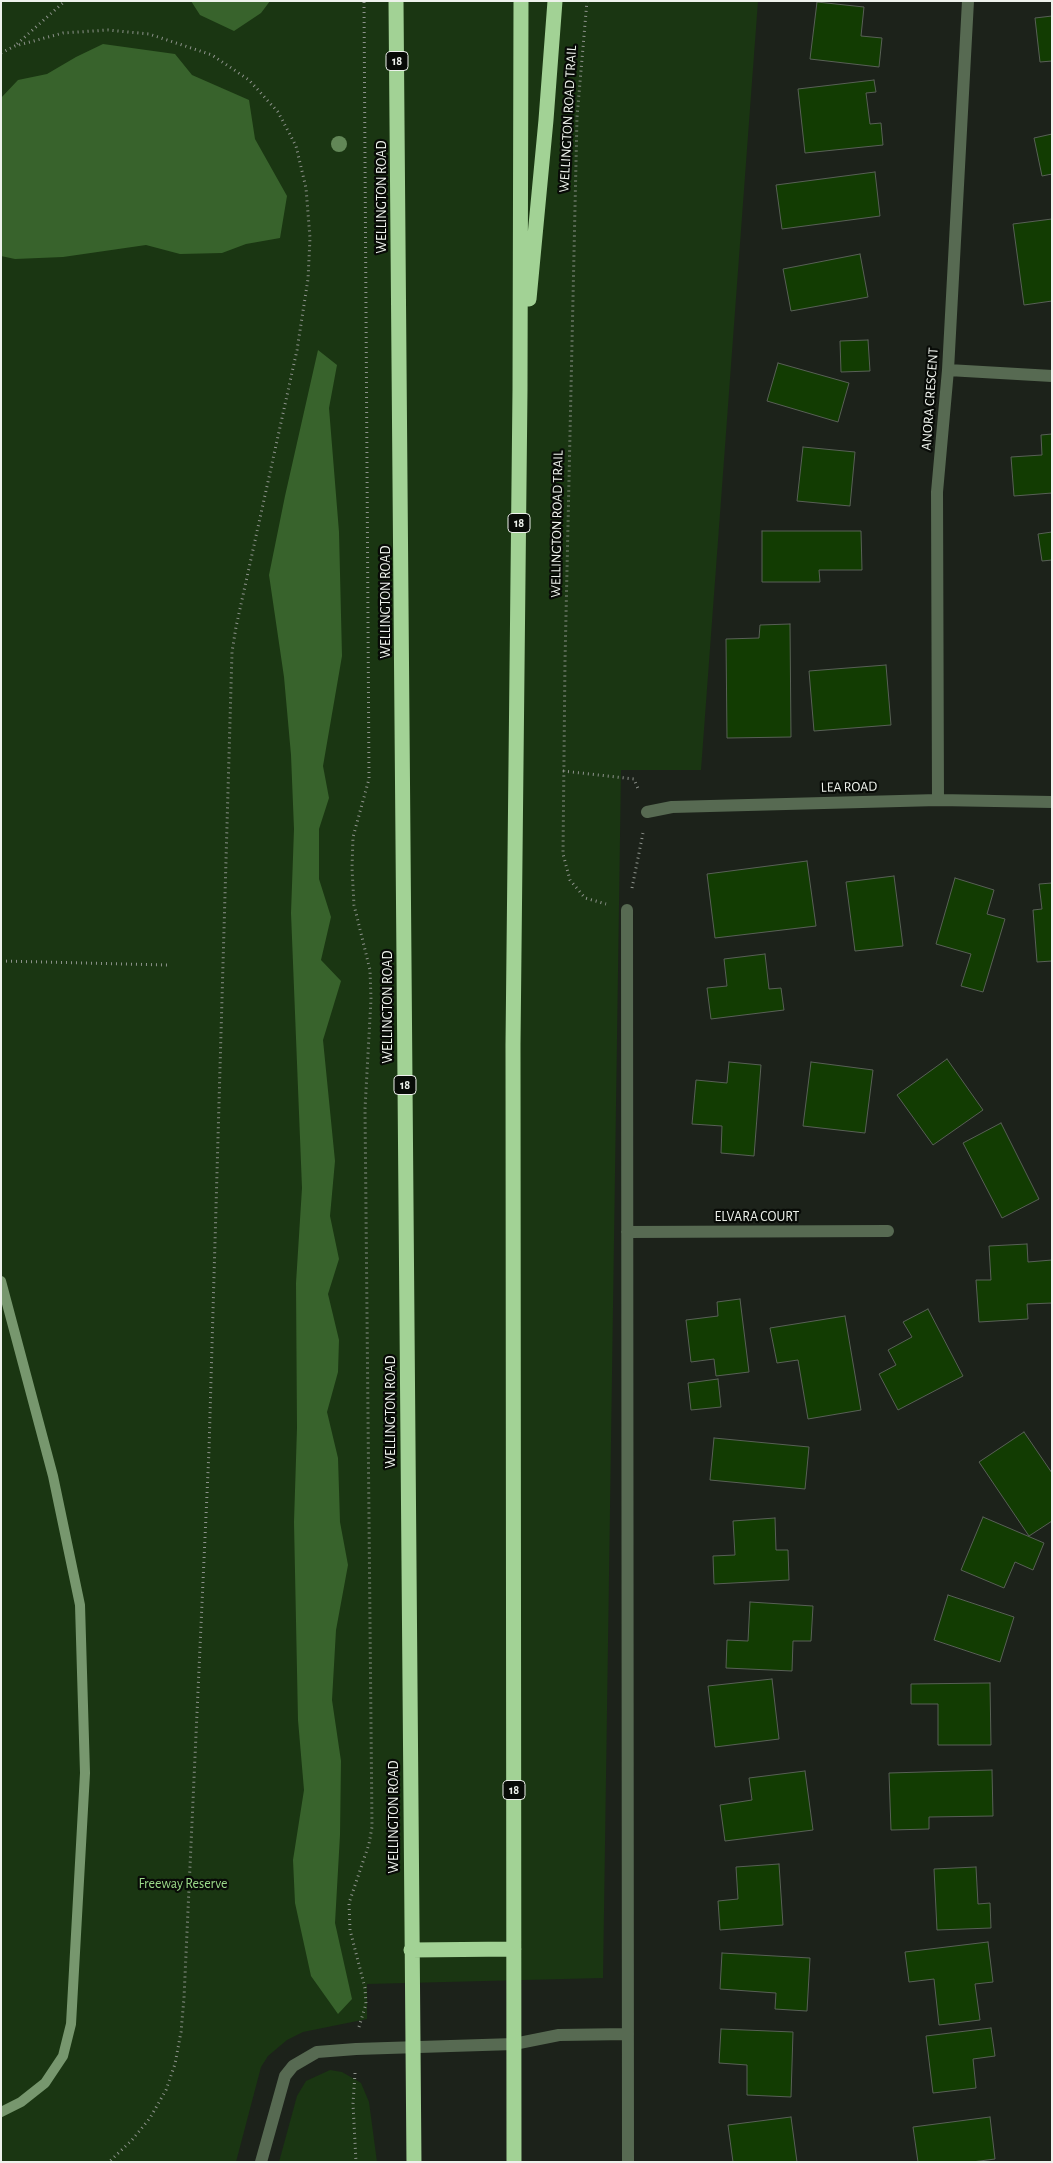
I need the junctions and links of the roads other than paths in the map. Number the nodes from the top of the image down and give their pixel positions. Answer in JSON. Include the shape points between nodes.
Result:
{"nodes":[{"id":1,"x":396,"y":1,"type":"edge"},
{"id":2,"x":521,"y":1,"type":"edge"},
{"id":3,"x":554,"y":1,"type":"edge"},
{"id":4,"x":968,"y":1,"type":"edge"},
{"id":5,"x":948,"y":370,"type":"junction"},
{"id":6,"x":1052,"y":376,"type":"edge"},
{"id":7,"x":520,"y":390,"type":"junction"},
{"id":8,"x":938,"y":800,"type":"junction"},
{"id":9,"x":1052,"y":802,"type":"edge"},
{"id":10,"x":647,"y":812,"type":"road end"},
{"id":11,"x":627,"y":910,"type":"road end"},
{"id":12,"x":888,"y":1231,"type":"dead end"},
{"id":13,"x":627,"y":1232,"type":"junction"},
{"id":14,"x":514,"y":1949,"type":"junction"},
{"id":15,"x":411,"y":1950,"type":"junction"},
{"id":16,"x":628,"y":2034,"type":"junction"},
{"id":17,"x":514,"y":2044,"type":"junction"},
{"id":18,"x":413,"y":2048,"type":"junction"},
{"id":19,"x":261,"y":2162,"type":"edge"},
{"id":20,"x":414,"y":2162,"type":"edge"},
{"id":21,"x":514,"y":2162,"type":"edge"},
{"id":22,"x":628,"y":2162,"type":"edge"}],
"edges":[{"from":1,"to":15,"type":"highway","name":"WELLINGTON ROAD","number":"18"},
{"from":2,"to":7,"type":"highway","number":"18"},
{"from":3,"to":7,"type":"highway"},
{"from":4,"to":5,"type":"street","name":"ANORA CRESCENT"},
{"from":5,"to":6,"type":"street"},
{"from":5,"to":8,"type":"street","name":"ANORA CRESCENT","via":[[937,492]]},
{"from":7,"to":14,"type":"highway","number":"18","via":[[513,1034]]},
{"from":8,"to":9,"type":"street","name":"LEA ROAD"},
{"from":8,"to":10,"type":"street","name":"LEA ROAD","via":[[672,807]]},
{"from":11,"to":13,"type":"street"},
{"from":12,"to":13,"type":"street","name":"ELVARA COURT"},
{"from":13,"to":16,"type":"street"},
{"from":14,"to":15,"type":"highway"},
{"from":14,"to":17,"type":"highway","number":"18"},
{"from":15,"to":18,"type":"highway","name":"WELLINGTON ROAD","number":"18"},
{"from":16,"to":17,"type":"street","via":[[559,2035]]},
{"from":16,"to":22,"type":"street"},
{"from":17,"to":18,"type":"street"},
{"from":17,"to":21,"type":"highway","number":"18"},
{"from":18,"to":19,"type":"street","via":[[317,2052],[293,2066],[280,2089]]},
{"from":18,"to":20,"type":"highway","name":"WELLINGTON ROAD","number":"18"}]}
